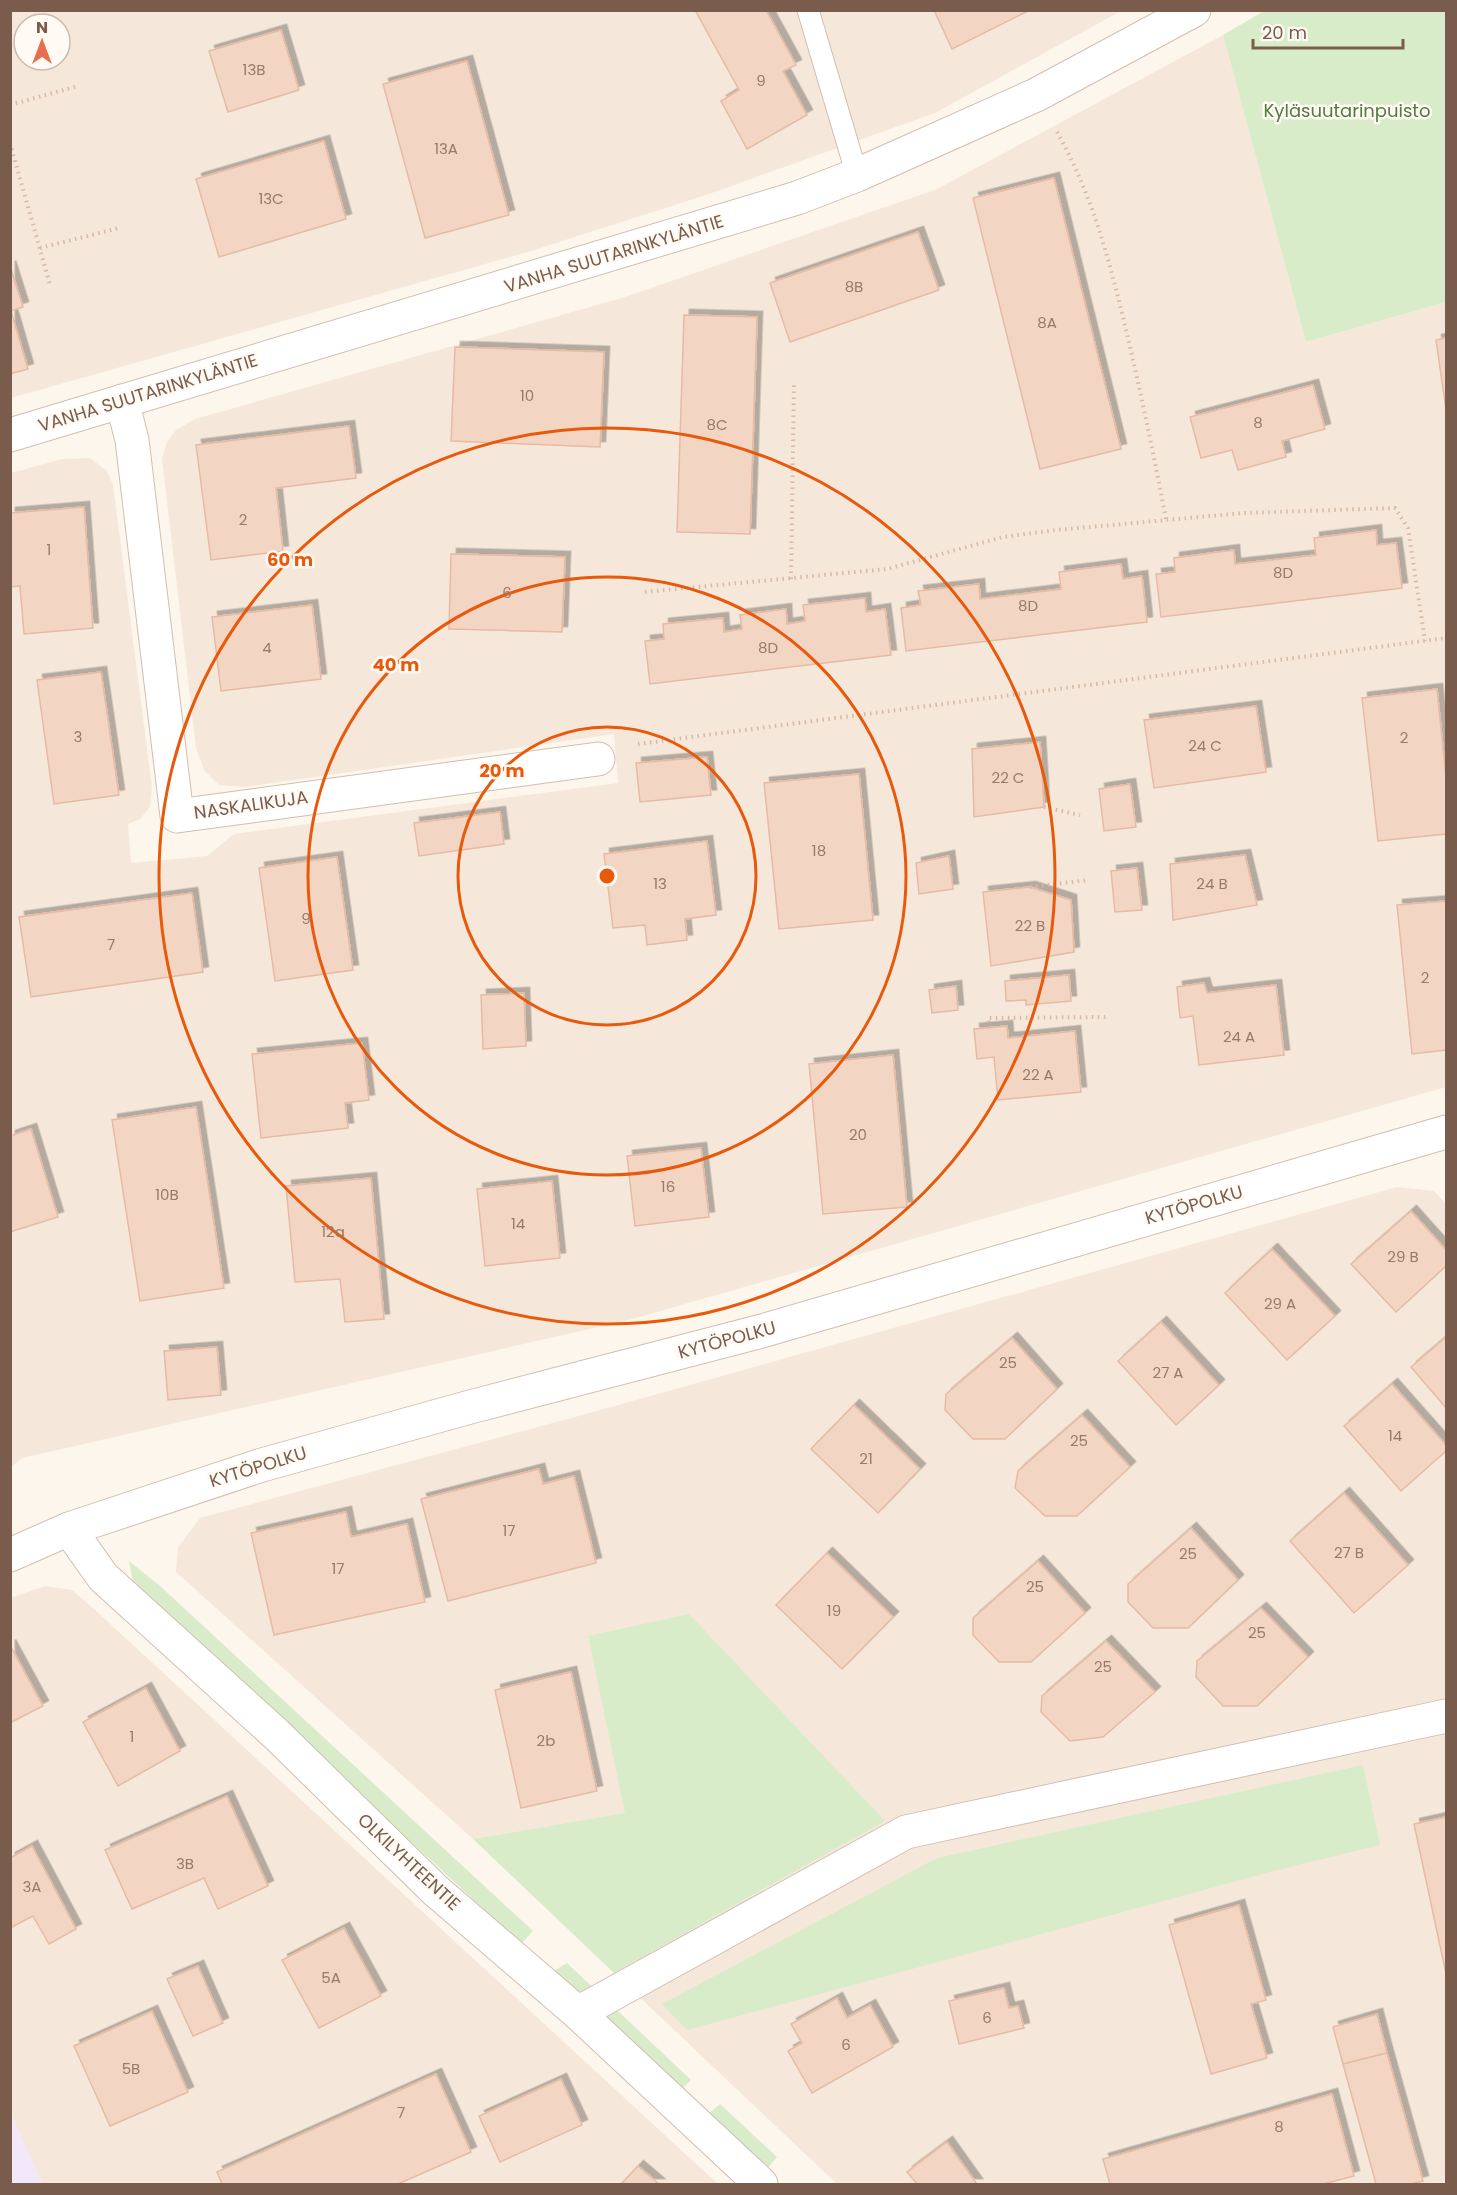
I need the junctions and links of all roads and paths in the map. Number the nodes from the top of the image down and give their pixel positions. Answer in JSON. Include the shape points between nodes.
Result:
{"nodes":[{"id":1,"x":808,"y":10,"type":"edge"},
{"id":2,"x":1194,"y":10,"type":"edge"},
{"id":3,"x":78,"y":86,"type":"dead end"},
{"id":4,"x":1036,"y":94,"type":"junction"},
{"id":5,"x":10,"y":105,"type":"edge"},
{"id":6,"x":10,"y":142,"type":"edge"},
{"id":7,"x":857,"y":175,"type":"junction"},
{"id":8,"x":119,"y":228,"type":"dead end"},
{"id":9,"x":40,"y":248,"type":"junction"},
{"id":10,"x":50,"y":285,"type":"dead end"},
{"id":11,"x":794,"y":383,"type":"dead end"},
{"id":12,"x":122,"y":401,"type":"junction"},
{"id":13,"x":10,"y":435,"type":"edge"},
{"id":14,"x":1166,"y":519,"type":"junction"},
{"id":15,"x":791,"y":579,"type":"junction"},
{"id":16,"x":645,"y":592,"type":"dead end"},
{"id":17,"x":1446,"y":638,"type":"edge"},
{"id":18,"x":1425,"y":641,"type":"junction"},
{"id":19,"x":598,"y":759,"type":"joint"},
{"id":20,"x":1044,"y":807,"type":"dead end"},
{"id":21,"x":1080,"y":815,"type":"dead end"},
{"id":22,"x":1089,"y":880,"type":"dead end"},
{"id":23,"x":1030,"y":887,"type":"dead end"},
{"id":24,"x":1106,"y":1017,"type":"dead end"},
{"id":25,"x":990,"y":1028,"type":"dead end"},
{"id":26,"x":1446,"y":1132,"type":"edge"},
{"id":27,"x":69,"y":1529,"type":"junction"},
{"id":28,"x":10,"y":1555,"type":"edge"},
{"id":29,"x":1446,"y":1716,"type":"edge"},
{"id":30,"x":578,"y":2013,"type":"junction"},
{"id":31,"x":761,"y":2184,"type":"edge"}],
"edges":[{"from":1,"to":7,"type":"lane"},
{"from":2,"to":4,"type":"street","name":"VANHA SUUTARINKYLÄNTIE"},
{"from":3,"to":5,"type":"path"},
{"from":4,"to":7,"type":"street","name":"VANHA SUUTARINKYLÄNTIE"},
{"from":4,"to":14,"type":"path","via":[[1071,157],[1103,237],[1144,401]]},
{"from":6,"to":9,"type":"path"},
{"from":7,"to":12,"type":"street","name":"VANHA SUUTARINKYLÄNTIE","via":[[689,233]]},
{"from":8,"to":9,"type":"path"},
{"from":9,"to":10,"type":"path"},
{"from":11,"to":15,"type":"path"},
{"from":12,"to":13,"type":"street","name":"VANHA SUUTARINKYLÄNTIE"},
{"from":12,"to":19,"type":"street","name":"NASKALIKUJA","via":[[132,440],[177,816]]},
{"from":14,"to":15,"type":"path","via":[[1003,537],[887,569]]},
{"from":14,"to":18,"type":"path","via":[[1395,508],[1408,528]]},
{"from":15,"to":16,"type":"path"},
{"from":17,"to":18,"type":"path"},
{"from":18,"to":19,"type":"path","via":[[620,747]]},
{"from":20,"to":21,"type":"path"},
{"from":22,"to":23,"type":"path"},
{"from":24,"to":25,"type":"path","via":[[988,1018]]},
{"from":26,"to":27,"type":"street","name":"KYTÖPOLKU","via":[[762,1331],[273,1462]]},
{"from":27,"to":28,"type":"street","name":"KYTÖPOLKU"},
{"from":27,"to":30,"type":"street","name":"OLKILYHTEENTIE","via":[[103,1577],[276,1734],[435,1890]]},
{"from":29,"to":30,"type":"street","via":[[906,1832]]},
{"from":30,"to":31,"type":"street","name":"OLKILYHTEENTIE"}]}
